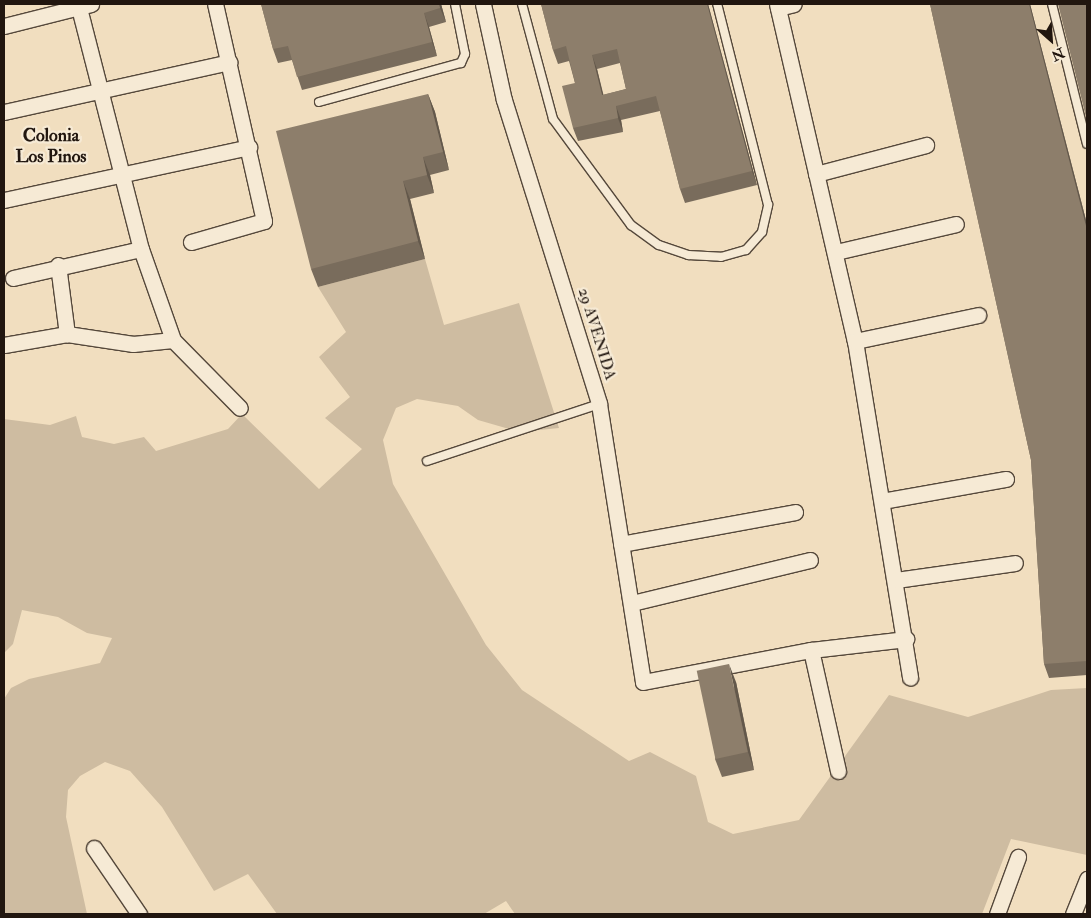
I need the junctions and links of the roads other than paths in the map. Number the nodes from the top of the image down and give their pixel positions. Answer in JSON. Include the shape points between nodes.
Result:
{"nodes":[{"id":1,"x":216,"y":4,"type":"edge"},
{"id":2,"x":455,"y":4,"type":"edge"},
{"id":3,"x":483,"y":4,"type":"edge"},
{"id":4,"x":522,"y":4,"type":"edge"},
{"id":5,"x":717,"y":4,"type":"edge"},
{"id":6,"x":794,"y":4,"type":"edge"},
{"id":7,"x":1052,"y":4,"type":"edge"},
{"id":8,"x":83,"y":5,"type":"edge"},
{"id":9,"x":777,"y":6,"type":"edge"},
{"id":10,"x":4,"y":26,"type":"edge"},
{"id":11,"x":230,"y":62,"type":"junction"},
{"id":12,"x":101,"y":89,"type":"junction"},
{"id":13,"x":319,"y":102,"type":"dead end"},
{"id":14,"x":4,"y":112,"type":"edge"},
{"id":15,"x":1087,"y":144,"type":"edge"},
{"id":16,"x":926,"y":145,"type":"dead end"},
{"id":17,"x":249,"y":147,"type":"junction"},
{"id":18,"x":123,"y":172,"type":"junction"},
{"id":19,"x":816,"y":174,"type":"junction"},
{"id":20,"x":4,"y":200,"type":"edge"},
{"id":21,"x":956,"y":224,"type":"dead end"},
{"id":22,"x":191,"y":242,"type":"dead end"},
{"id":23,"x":141,"y":249,"type":"junction"},
{"id":24,"x":836,"y":252,"type":"junction"},
{"id":25,"x":58,"y":265,"type":"junction"},
{"id":26,"x":14,"y":278,"type":"dead end"},
{"id":27,"x":978,"y":315,"type":"dead end"},
{"id":28,"x":67,"y":334,"type":"junction"},
{"id":29,"x":173,"y":340,"type":"junction"},
{"id":30,"x":856,"y":341,"type":"junction"},
{"id":31,"x":4,"y":346,"type":"edge"},
{"id":32,"x":599,"y":404,"type":"junction"},
{"id":33,"x":240,"y":408,"type":"dead end"},
{"id":34,"x":427,"y":461,"type":"dead end"},
{"id":35,"x":1006,"y":479,"type":"dead end"},
{"id":36,"x":882,"y":501,"type":"junction"},
{"id":37,"x":795,"y":512,"type":"dead end"},
{"id":38,"x":621,"y":544,"type":"junction"},
{"id":39,"x":810,"y":560,"type":"dead end"},
{"id":40,"x":1015,"y":563,"type":"dead end"},
{"id":41,"x":896,"y":580,"type":"junction"},
{"id":42,"x":632,"y":603,"type":"junction"},
{"id":43,"x":906,"y":639,"type":"junction"},
{"id":44,"x":811,"y":650,"type":"junction"},
{"id":45,"x":910,"y":678,"type":"dead end"},
{"id":46,"x":838,"y":771,"type":"dead end"},
{"id":47,"x":94,"y":848,"type":"dead end"},
{"id":48,"x":1018,"y":857,"type":"dead end"},
{"id":49,"x":1086,"y":879,"type":"edge"},
{"id":50,"x":139,"y":914,"type":"edge"},
{"id":51,"x":997,"y":914,"type":"edge"},
{"id":52,"x":1073,"y":914,"type":"edge"}],
"edges":[{"from":1,"to":11,"type":"street"},
{"from":2,"to":13,"type":"lane","via":[[465,54],[461,63]]},
{"from":3,"to":32,"type":"street","name":"29 AVENIDA","via":[[504,100]]},
{"from":4,"to":5,"type":"lane","via":[[552,119],[631,225],[659,245],[688,255],[722,257],[746,250],[762,232],[768,205]]},
{"from":6,"to":9,"type":"street"},
{"from":7,"to":15,"type":"lane"},
{"from":8,"to":10,"type":"street"},
{"from":8,"to":12,"type":"street"},
{"from":9,"to":19,"type":"street"},
{"from":11,"to":12,"type":"street"},
{"from":11,"to":17,"type":"street"},
{"from":12,"to":14,"type":"street"},
{"from":12,"to":18,"type":"street"},
{"from":16,"to":19,"type":"street"},
{"from":17,"to":18,"type":"street"},
{"from":17,"to":22,"type":"street","via":[[264,222]]},
{"from":18,"to":20,"type":"street"},
{"from":18,"to":23,"type":"street"},
{"from":19,"to":24,"type":"street"},
{"from":21,"to":24,"type":"street"},
{"from":23,"to":25,"type":"street"},
{"from":23,"to":29,"type":"street"},
{"from":24,"to":30,"type":"street"},
{"from":25,"to":26,"type":"street"},
{"from":25,"to":28,"type":"street"},
{"from":27,"to":30,"type":"street"},
{"from":28,"to":29,"type":"street","via":[[134,344]]},
{"from":28,"to":31,"type":"street"},
{"from":29,"to":33,"type":"street"},
{"from":30,"to":36,"type":"street"},
{"from":32,"to":34,"type":"lane"},
{"from":32,"to":38,"type":"street","name":"29 AVENIDA"},
{"from":35,"to":36,"type":"street"},
{"from":36,"to":41,"type":"street"},
{"from":37,"to":38,"type":"street"},
{"from":38,"to":42,"type":"street","name":"29 AVENIDA"},
{"from":39,"to":42,"type":"street"},
{"from":40,"to":41,"type":"street"},
{"from":41,"to":43,"type":"street"},
{"from":42,"to":44,"type":"street","name":"29 AVENIDA","via":[[643,682]]},
{"from":43,"to":44,"type":"street"},
{"from":43,"to":45,"type":"street"},
{"from":44,"to":46,"type":"street"},
{"from":47,"to":50,"type":"street"},
{"from":48,"to":51,"type":"street"},
{"from":49,"to":52,"type":"street"}]}
